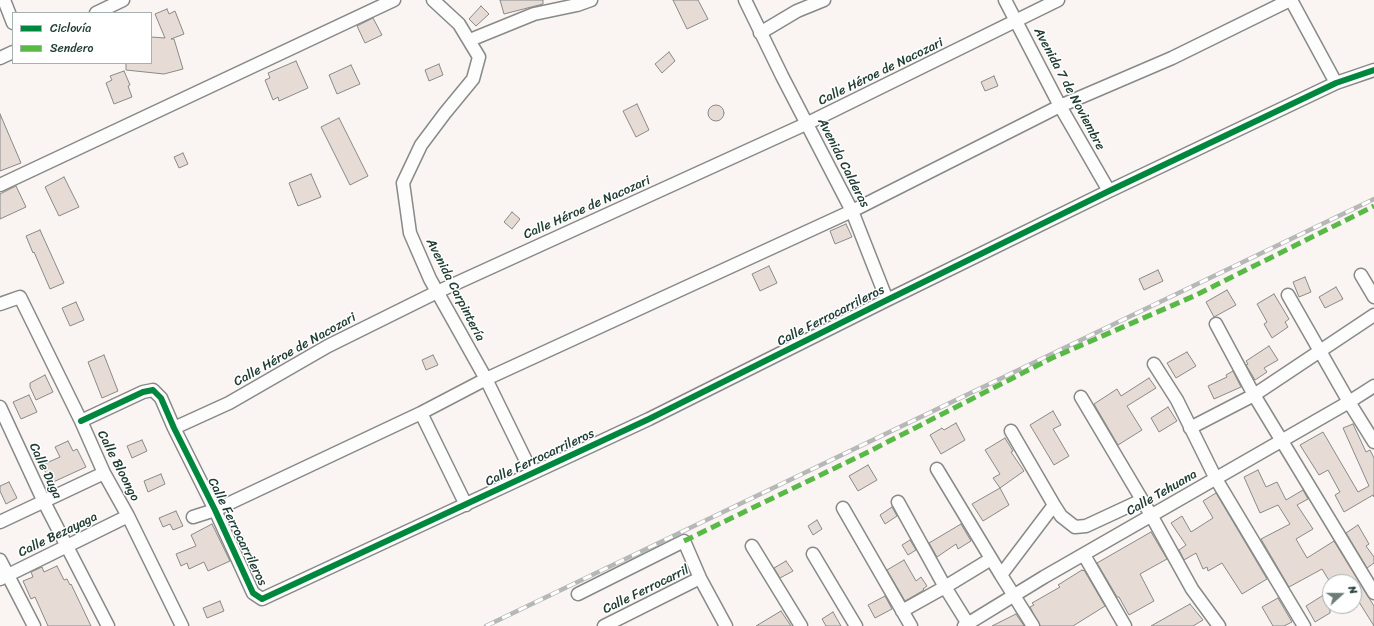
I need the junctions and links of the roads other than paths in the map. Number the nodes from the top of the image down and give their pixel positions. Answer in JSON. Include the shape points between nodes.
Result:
{"nodes":[{"id":1,"x":4,"y":0,"type":"edge"},
{"id":2,"x":123,"y":0,"type":"edge"},
{"id":3,"x":394,"y":0,"type":"edge"},
{"id":4,"x":591,"y":0,"type":"edge"},
{"id":5,"x":745,"y":0,"type":"edge"},
{"id":6,"x":824,"y":0,"type":"edge"},
{"id":7,"x":1006,"y":0,"type":"edge"},
{"id":8,"x":1058,"y":0,"type":"edge"},
{"id":9,"x":1291,"y":0,"type":"edge"},
{"id":10,"x":440,"y":3,"type":"edge"},
{"id":11,"x":98,"y":12,"type":"edge"},
{"id":12,"x":12,"y":21,"type":"edge"},
{"id":13,"x":1016,"y":21,"type":"junction"},
{"id":14,"x":760,"y":33,"type":"junction"},
{"id":15,"x":470,"y":40,"type":"junction"},
{"id":16,"x":12,"y":52,"type":"edge"},
{"id":17,"x":0,"y":58,"type":"edge"},
{"id":18,"x":1374,"y":70,"type":"edge"},
{"id":19,"x":1336,"y":83,"type":"junction"},
{"id":20,"x":1060,"y":106,"type":"junction"},
{"id":21,"x":808,"y":124,"type":"junction"},
{"id":22,"x":0,"y":185,"type":"edge"},
{"id":23,"x":1109,"y":191,"type":"junction"},
{"id":24,"x":852,"y":211,"type":"junction"},
{"id":25,"x":1361,"y":274,"type":"dead end"},
{"id":26,"x":437,"y":292,"type":"junction"},
{"id":27,"x":1288,"y":295,"type":"dead end"},
{"id":28,"x":1374,"y":297,"type":"edge"},
{"id":29,"x":887,"y":300,"type":"junction"},
{"id":30,"x":0,"y":304,"type":"edge"},
{"id":31,"x":1374,"y":315,"type":"edge"},
{"id":32,"x":1216,"y":324,"type":"dead end"},
{"id":33,"x":1320,"y":352,"type":"junction"},
{"id":34,"x":1154,"y":364,"type":"dead end"},
{"id":35,"x":486,"y":379,"type":"junction"},
{"id":36,"x":1374,"y":386,"type":"edge"},
{"id":37,"x":1254,"y":395,"type":"junction"},
{"id":38,"x":1081,"y":397,"type":"dead end"},
{"id":39,"x":1349,"y":402,"type":"junction"},
{"id":40,"x":0,"y":407,"type":"edge"},
{"id":41,"x":421,"y":413,"type":"junction"},
{"id":42,"x":81,"y":421,"type":"junction"},
{"id":43,"x":174,"y":428,"type":"junction"},
{"id":44,"x":1190,"y":428,"type":"junction"},
{"id":45,"x":1011,"y":431,"type":"dead end"},
{"id":46,"x":1281,"y":440,"type":"junction"},
{"id":47,"x":1374,"y":442,"type":"edge"},
{"id":48,"x":937,"y":469,"type":"dead end"},
{"id":49,"x":104,"y":473,"type":"junction"},
{"id":50,"x":532,"y":473,"type":"junction"},
{"id":51,"x":1216,"y":478,"type":"junction"},
{"id":52,"x":1142,"y":500,"type":"junction"},
{"id":53,"x":44,"y":502,"type":"junction"},
{"id":54,"x":898,"y":502,"type":"dead end"},
{"id":55,"x":466,"y":505,"type":"junction"},
{"id":56,"x":1054,"y":505,"type":"junction"},
{"id":57,"x":843,"y":508,"type":"dead end"},
{"id":58,"x":214,"y":510,"type":"junction"},
{"id":59,"x":1151,"y":515,"type":"junction"},
{"id":60,"x":128,"y":516,"type":"junction"},
{"id":61,"x":194,"y":517,"type":"dead end"},
{"id":62,"x":0,"y":522,"type":"edge"},
{"id":63,"x":66,"y":546,"type":"junction"},
{"id":64,"x":752,"y":546,"type":"dead end"},
{"id":65,"x":813,"y":554,"type":"dead end"},
{"id":66,"x":1084,"y":555,"type":"junction"},
{"id":67,"x":991,"y":559,"type":"junction"},
{"id":68,"x":0,"y":560,"type":"edge"},
{"id":69,"x":1001,"y":575,"type":"junction"},
{"id":70,"x":4,"y":577,"type":"edge"},
{"id":71,"x":700,"y":578,"type":"junction"},
{"id":72,"x":945,"y":587,"type":"junction"},
{"id":73,"x":1374,"y":593,"type":"edge"},
{"id":74,"x":578,"y":594,"type":"dead end"},
{"id":75,"x":1013,"y":596,"type":"junction"},
{"id":76,"x":902,"y":611,"type":"junction"},
{"id":77,"x":966,"y":625,"type":"edge"},
{"id":78,"x":34,"y":626,"type":"edge"},
{"id":79,"x":108,"y":626,"type":"edge"},
{"id":80,"x":182,"y":626,"type":"edge"},
{"id":81,"x":604,"y":626,"type":"edge"},
{"id":82,"x":726,"y":626,"type":"edge"},
{"id":83,"x":801,"y":626,"type":"edge"},
{"id":84,"x":856,"y":626,"type":"edge"},
{"id":85,"x":911,"y":626,"type":"edge"},
{"id":86,"x":1033,"y":626,"type":"edge"},
{"id":87,"x":1125,"y":626,"type":"edge"},
{"id":88,"x":1219,"y":626,"type":"edge"},
{"id":89,"x":1304,"y":626,"type":"edge"}],
"edges":[{"from":1,"to":12,"type":"street"},
{"from":2,"to":11,"type":"street"},
{"from":3,"to":22,"type":"street"},
{"from":4,"to":15,"type":"street","via":[[534,14]]},
{"from":5,"to":14,"type":"street","name":"Avenida Calderas"},
{"from":6,"to":14,"type":"street","via":[[796,11]]},
{"from":7,"to":13,"type":"street","name":"Avenida 7 de Noviembre"},
{"from":8,"to":13,"type":"street","name":"Calle Héroe de Nacozari"},
{"from":9,"to":19,"type":"street"},
{"from":9,"to":20,"type":"street","via":[[1172,58]]},
{"from":10,"to":15,"type":"street"},
{"from":13,"to":20,"type":"street","name":"Avenida 7 de Noviembre"},
{"from":13,"to":21,"type":"street","name":"Calle Héroe de Nacozari"},
{"from":14,"to":21,"type":"street","name":"Avenida Calderas"},
{"from":15,"to":26,"type":"street","name":"Avenida Carpintería","via":[[480,57],[474,79],[422,145],[403,183],[410,233]]},
{"from":16,"to":17,"type":"street"},
{"from":18,"to":19,"type":"street","name":"Calle Ferrocarrileros"},
{"from":19,"to":23,"type":"street","name":"Calle Ferrocarrileros"},
{"from":20,"to":23,"type":"street","name":"Avenida 7 de Noviembre"},
{"from":20,"to":24,"type":"street"},
{"from":21,"to":24,"type":"street","name":"Avenida Calderas"},
{"from":21,"to":26,"type":"street","name":"Calle Héroe de Nacozari"},
{"from":23,"to":29,"type":"street","name":"Calle Ferrocarrileros"},
{"from":24,"to":29,"type":"street","name":"Avenida Calderas"},
{"from":24,"to":35,"type":"street"},
{"from":25,"to":28,"type":"street"},
{"from":26,"to":35,"type":"street","name":"Avenida Carpintería"},
{"from":26,"to":43,"type":"street","name":"Calle Héroe de Nacozari","via":[[328,346],[229,403]]},
{"from":27,"to":33,"type":"street"},
{"from":29,"to":50,"type":"street","name":"Calle Ferrocarrileros","via":[[649,419]]},
{"from":30,"to":42,"type":"street","name":"Calle Bloongo","via":[[20,297]]},
{"from":31,"to":33,"type":"street"},
{"from":32,"to":37,"type":"street"},
{"from":33,"to":37,"type":"street"},
{"from":33,"to":39,"type":"street"},
{"from":34,"to":44,"type":"street","via":[[1177,400]]},
{"from":35,"to":41,"type":"street"},
{"from":35,"to":50,"type":"street","name":"Avenida Carpintería"},
{"from":36,"to":39,"type":"street","name":"Calle Tehuana"},
{"from":37,"to":44,"type":"street"},
{"from":37,"to":46,"type":"street"},
{"from":38,"to":52,"type":"street"},
{"from":39,"to":46,"type":"street","name":"Calle Tehuana"},
{"from":39,"to":47,"type":"street"},
{"from":40,"to":53,"type":"street","name":"Calle Duga"},
{"from":41,"to":55,"type":"street"},
{"from":41,"to":58,"type":"street"},
{"from":42,"to":43,"type":"street","name":"Calle Ferrocarrileros","via":[[143,392],[153,390],[161,398]]},
{"from":42,"to":49,"type":"street","name":"Calle Bloongo"},
{"from":43,"to":58,"type":"street","name":"Calle Ferrocarrileros"},
{"from":44,"to":51,"type":"street"},
{"from":45,"to":56,"type":"street"},
{"from":46,"to":51,"type":"street","name":"Calle Tehuana"},
{"from":46,"to":73,"type":"street"},
{"from":48,"to":67,"type":"street"},
{"from":49,"to":53,"type":"street"},
{"from":49,"to":60,"type":"street","name":"Calle Bloongo"},
{"from":50,"to":55,"type":"street","name":"Calle Ferrocarrileros"},
{"from":51,"to":59,"type":"street","name":"Calle Tehuana"},
{"from":51,"to":89,"type":"street"},
{"from":52,"to":56,"type":"street","via":[[1086,526],[1075,527],[1061,516]]},
{"from":52,"to":59,"type":"street"},
{"from":53,"to":62,"type":"street"},
{"from":53,"to":63,"type":"street","name":"Calle Duga"},
{"from":54,"to":72,"type":"street"},
{"from":55,"to":58,"type":"street","name":"Calle Ferrocarrileros","via":[[262,599],[252,593]]},
{"from":56,"to":69,"type":"street"},
{"from":57,"to":76,"type":"street"},
{"from":58,"to":61,"type":"street"},
{"from":59,"to":66,"type":"street","name":"Calle Tehuana"},
{"from":59,"to":88,"type":"street","via":[[1192,589]]},
{"from":60,"to":63,"type":"street","name":"Calle Bezayaga"},
{"from":60,"to":80,"type":"street","name":"Calle Bloongo"},
{"from":63,"to":70,"type":"street","name":"Calle Bezayaga"},
{"from":63,"to":79,"type":"street","name":"Calle Duga"},
{"from":64,"to":83,"type":"street"},
{"from":65,"to":84,"type":"street"},
{"from":66,"to":75,"type":"street","name":"Calle Tehuana"},
{"from":66,"to":87,"type":"street"},
{"from":67,"to":69,"type":"street"},
{"from":67,"to":72,"type":"street"},
{"from":68,"to":70,"type":"street"},
{"from":69,"to":75,"type":"street"},
{"from":70,"to":78,"type":"street"},
{"from":71,"to":74,"type":"street","via":[[684,541]]},
{"from":71,"to":81,"type":"street","name":"Calle Ferrocarril"},
{"from":71,"to":82,"type":"street"},
{"from":72,"to":76,"type":"street"},
{"from":72,"to":77,"type":"street"},
{"from":75,"to":77,"type":"street","name":"Calle Tehuana"},
{"from":75,"to":86,"type":"street"},
{"from":76,"to":85,"type":"street"}]}
